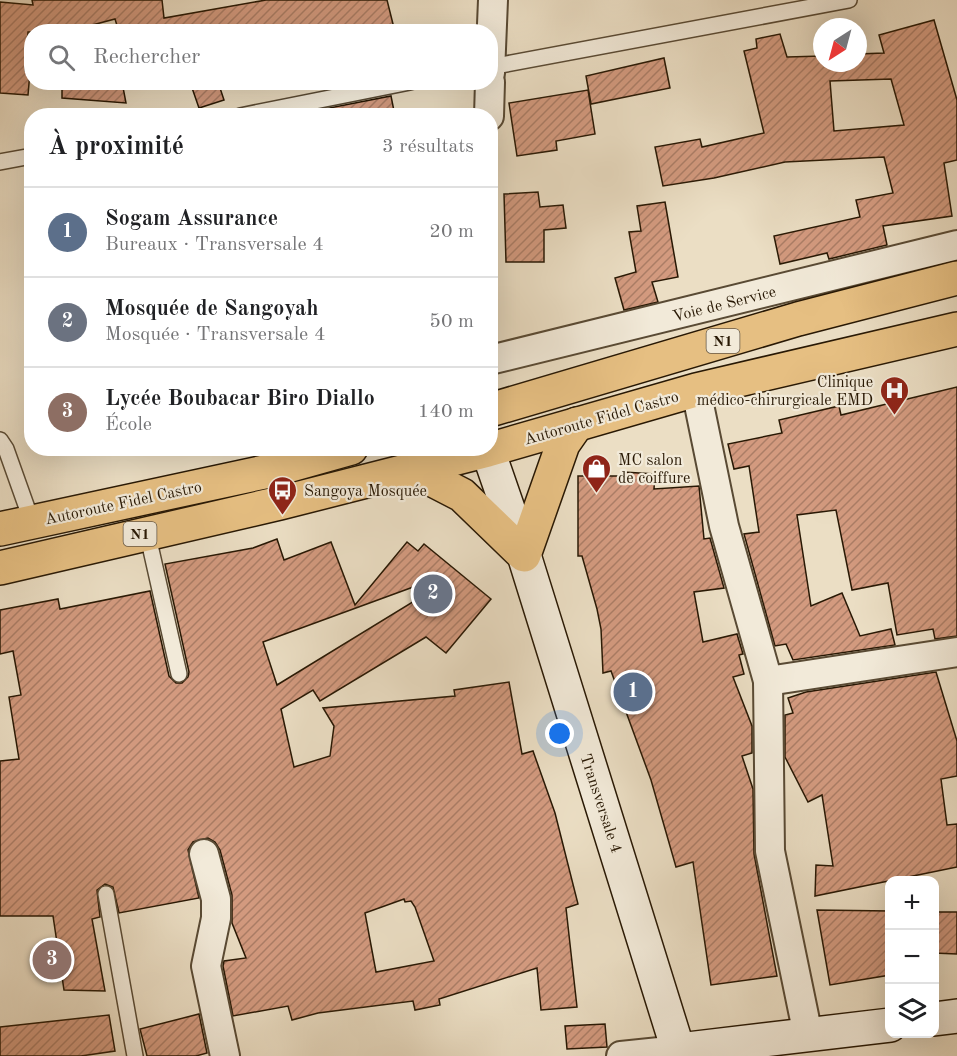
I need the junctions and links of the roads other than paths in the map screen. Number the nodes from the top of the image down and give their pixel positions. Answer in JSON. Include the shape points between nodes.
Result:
{"nodes":[{"id":1,"x":493,"y":0,"type":"edge"},
{"id":2,"x":849,"y":0,"type":"edge"},
{"id":3,"x":492,"y":24,"type":"edge"},
{"id":4,"x":498,"y":66,"type":"edge"},
{"id":5,"x":370,"y":90,"type":"edge"},
{"id":6,"x":490,"y":90,"type":"edge"},
{"id":7,"x":280,"y":108,"type":"edge"},
{"id":8,"x":489,"y":108,"type":"edge"},
{"id":9,"x":24,"y":158,"type":"edge"},
{"id":10,"x":0,"y":162,"type":"edge"},
{"id":11,"x":957,"y":245,"type":"edge"},
{"id":12,"x":957,"y":278,"type":"edge"},
{"id":13,"x":791,"y":286,"type":"junction"},
{"id":14,"x":798,"y":319,"type":"junction"},
{"id":15,"x":957,"y":329,"type":"edge"},
{"id":16,"x":498,"y":358,"type":"edge"},
{"id":17,"x":696,"y":390,"type":"junction"},
{"id":18,"x":498,"y":408,"type":"edge"},
{"id":19,"x":577,"y":424,"type":"junction"},
{"id":20,"x":0,"y":440,"type":"edge"},
{"id":21,"x":498,"y":446,"type":"edge"},
{"id":22,"x":322,"y":456,"type":"edge"},
{"id":23,"x":460,"y":456,"type":"edge"},
{"id":24,"x":490,"y":456,"type":"edge"},
{"id":25,"x":395,"y":472,"type":"junction"},
{"id":26,"x":32,"y":522,"type":"junction"},
{"id":27,"x":0,"y":529,"type":"edge"},
{"id":28,"x":147,"y":532,"type":"junction"},
{"id":29,"x":524,"y":555,"type":"junction"},
{"id":30,"x":0,"y":568,"type":"edge"},
{"id":31,"x":957,"y":652,"type":"edge"},
{"id":32,"x":179,"y":674,"type":"dead end"},
{"id":33,"x":768,"y":681,"type":"junction"},
{"id":34,"x":204,"y":854,"type":"dead end"},
{"id":35,"x":106,"y":894,"type":"dead end"},
{"id":36,"x":957,"y":1016,"type":"edge"},
{"id":37,"x":939,"y":1018,"type":"edge"},
{"id":38,"x":885,"y":1026,"type":"edge"},
{"id":39,"x":808,"y":1035,"type":"junction"},
{"id":40,"x":680,"y":1053,"type":"edge"},
{"id":41,"x":135,"y":1056,"type":"edge"},
{"id":42,"x":225,"y":1056,"type":"edge"},
{"id":43,"x":621,"y":1056,"type":"edge"}],
"edges":[{"from":1,"to":3,"type":"street"},
{"from":2,"to":4,"type":"lane"},
{"from":5,"to":7,"type":"lane"},
{"from":6,"to":8,"type":"street"},
{"from":9,"to":10,"type":"lane"},
{"from":11,"to":13,"type":"street","name":"Voie de Service"},
{"from":12,"to":14,"type":"highway","number":"N1"},
{"from":13,"to":14,"type":"street"},
{"from":13,"to":16,"type":"street","name":"Voie de Service"},
{"from":14,"to":18,"type":"highway","number":"N1"},
{"from":15,"to":17,"type":"highway","name":"Autoroute Fidel Castro","number":"N1"},
{"from":17,"to":19,"type":"highway","name":"Autoroute Fidel Castro","number":"N1"},
{"from":17,"to":33,"type":"street","via":[[724,526]]},
{"from":19,"to":21,"type":"highway","name":"Autoroute Fidel Castro","number":"N1"},
{"from":19,"to":29,"type":"highway","via":[[563,444]]},
{"from":20,"to":26,"type":"lane"},
{"from":22,"to":26,"type":"highway","name":"Autoroute Fidel Castro","number":"N1"},
{"from":23,"to":25,"type":"highway","name":"Autoroute Fidel Castro","number":"N1"},
{"from":24,"to":29,"type":"main road","name":"Transversale 4"},
{"from":25,"to":28,"type":"highway","name":"Autoroute Fidel Castro","number":"N1"},
{"from":25,"to":29,"type":"highway","via":[[433,480],[462,495]]},
{"from":26,"to":27,"type":"highway","name":"Autoroute Fidel Castro","number":"N1"},
{"from":28,"to":30,"type":"highway","name":"Autoroute Fidel Castro","number":"N1"},
{"from":28,"to":32,"type":"lane"},
{"from":29,"to":40,"type":"main road","name":"Transversale 4"},
{"from":31,"to":33,"type":"street"},
{"from":33,"to":39,"type":"street","via":[[770,851]]},
{"from":34,"to":42,"type":"street","via":[[216,899],[206,966]]},
{"from":35,"to":41,"type":"lane"},
{"from":36,"to":37,"type":"main road"},
{"from":38,"to":39,"type":"main road"},
{"from":39,"to":40,"type":"main road"},
{"from":40,"to":43,"type":"street"}]}
